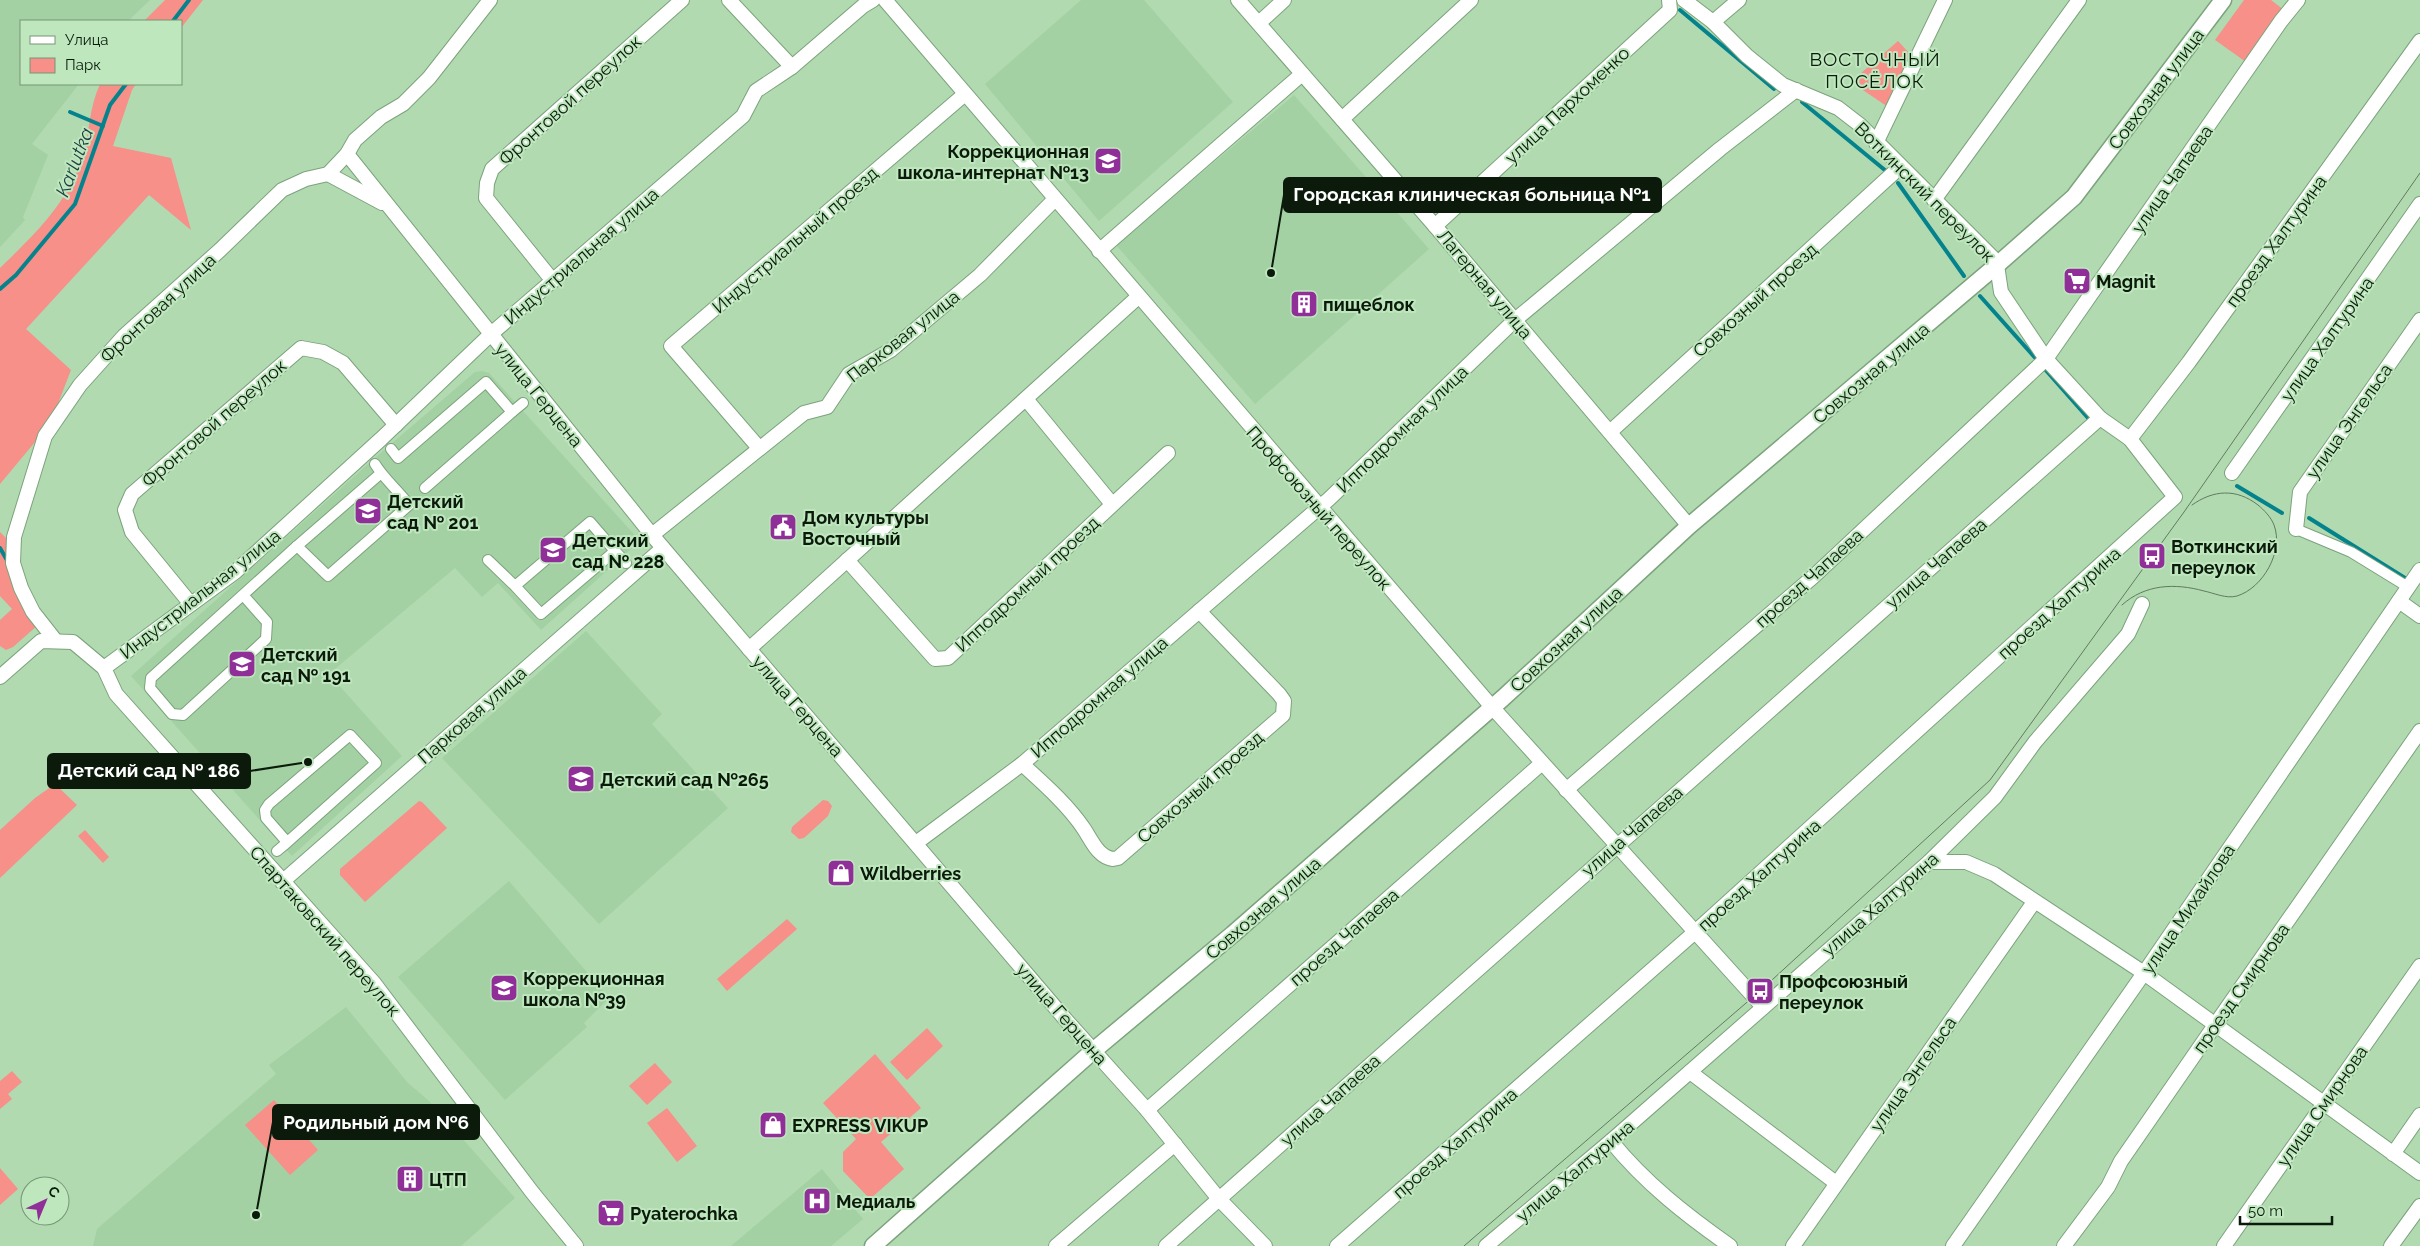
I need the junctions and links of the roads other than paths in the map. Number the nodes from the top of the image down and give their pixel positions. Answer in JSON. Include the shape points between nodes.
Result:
{"nodes":[{"id":1,"x":490,"y":0,"type":"edge"},
{"id":2,"x":682,"y":0,"type":"edge"},
{"id":3,"x":729,"y":0,"type":"edge"},
{"id":4,"x":873,"y":0,"type":"edge"},
{"id":5,"x":885,"y":0,"type":"edge"},
{"id":6,"x":1238,"y":0,"type":"edge"},
{"id":7,"x":1284,"y":0,"type":"edge"},
{"id":8,"x":1471,"y":0,"type":"edge"},
{"id":9,"x":1669,"y":0,"type":"edge"},
{"id":10,"x":1684,"y":0,"type":"edge"},
{"id":11,"x":1739,"y":0,"type":"edge"},
{"id":12,"x":1945,"y":0,"type":"edge"},
{"id":13,"x":2079,"y":0,"type":"edge"},
{"id":14,"x":2223,"y":0,"type":"edge"},
{"id":15,"x":2298,"y":0,"type":"edge"},
{"id":16,"x":1713,"y":22,"type":"junction"},
{"id":17,"x":1259,"y":23,"type":"junction"},
{"id":18,"x":2420,"y":41,"type":"edge"},
{"id":19,"x":792,"y":67,"type":"junction"},
{"id":20,"x":1302,"y":74,"type":"junction"},
{"id":21,"x":1796,"y":90,"type":"junction"},
{"id":22,"x":965,"y":94,"type":"junction"},
{"id":23,"x":1342,"y":119,"type":"junction"},
{"id":24,"x":1876,"y":143,"type":"junction"},
{"id":25,"x":347,"y":154,"type":"junction"},
{"id":26,"x":1900,"y":167,"type":"junction"},
{"id":27,"x":328,"y":174,"type":"junction"},
{"id":28,"x":1055,"y":199,"type":"junction"},
{"id":29,"x":1934,"y":200,"type":"junction"},
{"id":30,"x":2420,"y":204,"type":"edge"},
{"id":31,"x":387,"y":206,"type":"junction"},
{"id":32,"x":1435,"y":226,"type":"junction"},
{"id":33,"x":1099,"y":250,"type":"junction"},
{"id":34,"x":1997,"y":266,"type":"junction"},
{"id":35,"x":553,"y":281,"type":"junction"},
{"id":36,"x":1138,"y":297,"type":"junction"},
{"id":37,"x":1515,"y":320,"type":"junction"},
{"id":38,"x":2420,"y":320,"type":"edge"},
{"id":39,"x":490,"y":334,"type":"junction"},
{"id":40,"x":2046,"y":360,"type":"junction"},
{"id":41,"x":1026,"y":399,"type":"junction"},
{"id":42,"x":523,"y":404,"type":"dead end"},
{"id":43,"x":512,"y":412,"type":"junction"},
{"id":44,"x":2100,"y":418,"type":"junction"},
{"id":45,"x":396,"y":425,"type":"junction"},
{"id":46,"x":1610,"y":432,"type":"junction"},
{"id":47,"x":2130,"y":438,"type":"junction"},
{"id":48,"x":759,"y":448,"type":"junction"},
{"id":49,"x":391,"y":449,"type":"dead end"},
{"id":50,"x":1168,"y":453,"type":"dead end"},
{"id":51,"x":375,"y":464,"type":"dead end"},
{"id":52,"x":2232,"y":473,"type":"dead end"},
{"id":53,"x":380,"y":474,"type":"junction"},
{"id":54,"x":425,"y":488,"type":"dead end"},
{"id":55,"x":2175,"y":497,"type":"joint"},
{"id":56,"x":1112,"y":504,"type":"junction"},
{"id":57,"x":1319,"y":508,"type":"junction"},
{"id":58,"x":1689,"y":526,"type":"junction"},
{"id":59,"x":2296,"y":529,"type":"joint"},
{"id":60,"x":652,"y":535,"type":"junction"},
{"id":61,"x":297,"y":546,"type":"junction"},
{"id":62,"x":663,"y":548,"type":"junction"},
{"id":63,"x":615,"y":551,"type":"junction"},
{"id":64,"x":488,"y":560,"type":"dead end"},
{"id":65,"x":847,"y":560,"type":"junction"},
{"id":66,"x":626,"y":564,"type":"dead end"},
{"id":67,"x":2420,"y":570,"type":"edge"},
{"id":68,"x":515,"y":586,"type":"junction"},
{"id":69,"x":2408,"y":587,"type":"junction"},
{"id":70,"x":243,"y":595,"type":"junction"},
{"id":71,"x":2399,"y":602,"type":"junction"},
{"id":72,"x":190,"y":603,"type":"junction"},
{"id":73,"x":2142,"y":604,"type":"dead end"},
{"id":74,"x":1199,"y":611,"type":"junction"},
{"id":75,"x":2420,"y":616,"type":"edge"},
{"id":76,"x":55,"y":640,"type":"junction"},
{"id":77,"x":749,"y":649,"type":"junction"},
{"id":78,"x":104,"y":668,"type":"junction"},
{"id":79,"x":0,"y":677,"type":"edge"},
{"id":80,"x":1492,"y":707,"type":"junction"},
{"id":81,"x":2420,"y":732,"type":"edge"},
{"id":82,"x":1542,"y":763,"type":"junction"},
{"id":83,"x":1022,"y":764,"type":"junction"},
{"id":84,"x":1566,"y":790,"type":"junction"},
{"id":85,"x":287,"y":842,"type":"junction"},
{"id":86,"x":916,"y":843,"type":"junction"},
{"id":87,"x":1617,"y":844,"type":"junction"},
{"id":88,"x":277,"y":851,"type":"dead end"},
{"id":89,"x":1929,"y":862,"type":"junction"},
{"id":90,"x":282,"y":882,"type":"junction"},
{"id":91,"x":2034,"y":902,"type":"junction"},
{"id":92,"x":1695,"y":932,"type":"junction"},
{"id":93,"x":2420,"y":966,"type":"edge"},
{"id":94,"x":2144,"y":973,"type":"junction"},
{"id":95,"x":1763,"y":1007,"type":"junction"},
{"id":96,"x":2215,"y":1024,"type":"junction"},
{"id":97,"x":1093,"y":1051,"type":"junction"},
{"id":98,"x":1690,"y":1072,"type":"junction"},
{"id":99,"x":2323,"y":1103,"type":"junction"},
{"id":100,"x":1146,"y":1110,"type":"junction"},
{"id":101,"x":2420,"y":1115,"type":"edge"},
{"id":102,"x":1611,"y":1141,"type":"junction"},
{"id":103,"x":1175,"y":1144,"type":"junction"},
{"id":104,"x":2393,"y":1154,"type":"junction"},
{"id":105,"x":2420,"y":1173,"type":"edge"},
{"id":106,"x":1836,"y":1183,"type":"junction"},
{"id":107,"x":1219,"y":1199,"type":"junction"},
{"id":108,"x":2420,"y":1206,"type":"edge"},
{"id":109,"x":576,"y":1246,"type":"edge"},
{"id":110,"x":873,"y":1246,"type":"edge"},
{"id":111,"x":1056,"y":1246,"type":"edge"},
{"id":112,"x":1166,"y":1246,"type":"edge"},
{"id":113,"x":1265,"y":1246,"type":"edge"},
{"id":114,"x":1337,"y":1246,"type":"edge"},
{"id":115,"x":1486,"y":1246,"type":"edge"},
{"id":116,"x":1730,"y":1246,"type":"edge"},
{"id":117,"x":1793,"y":1246,"type":"edge"},
{"id":118,"x":1953,"y":1246,"type":"edge"},
{"id":119,"x":2064,"y":1246,"type":"edge"},
{"id":120,"x":2224,"y":1246,"type":"edge"},
{"id":121,"x":2391,"y":1246,"type":"edge"}],
"edges":[{"from":1,"to":25,"type":"street","via":[[429,78],[403,104],[381,117],[355,140]]},
{"from":2,"to":35,"type":"street","name":"Фронтовой переулок","via":[[492,169],[486,198]]},
{"from":3,"to":19,"type":"street"},
{"from":4,"to":19,"type":"street","name":"Индустриальная улица"},
{"from":5,"to":22,"type":"street","name":"Профсоюзный переулок"},
{"from":6,"to":17,"type":"street","name":"Лагерная улица"},
{"from":7,"to":17,"type":"street"},
{"from":8,"to":23,"type":"street"},
{"from":9,"to":32,"type":"street","name":"улица Пархоменко","via":[[1670,10]]},
{"from":10,"to":16,"type":"street","name":"Воткинский переулок"},
{"from":11,"to":16,"type":"street"},
{"from":12,"to":24,"type":"street"},
{"from":13,"to":29,"type":"street"},
{"from":14,"to":34,"type":"street","name":"Совхозная улица","via":[[2074,197]]},
{"from":15,"to":40,"type":"street","name":"улица Чапаева"},
{"from":16,"to":21,"type":"street","name":"Воткинский переулок","via":[[1747,56],[1783,85]]},
{"from":17,"to":20,"type":"street","name":"Лагерная улица"},
{"from":18,"to":47,"type":"street","name":"проезд Халтурина","via":[[2195,354]]},
{"from":19,"to":35,"type":"street","name":"Индустриальная улица","via":[[756,91],[743,116]]},
{"from":20,"to":23,"type":"street","name":"Лагерная улица"},
{"from":20,"to":33,"type":"street"},
{"from":21,"to":24,"type":"street","name":"Воткинский переулок","via":[[1838,108]]},
{"from":21,"to":37,"type":"street","name":"Ипподромная улица"},
{"from":22,"to":28,"type":"street","name":"Профсоюзный переулок"},
{"from":22,"to":48,"type":"street","name":"Индустриальный проезд","via":[[671,346]]},
{"from":23,"to":32,"type":"street","name":"Лагерная улица"},
{"from":24,"to":26,"type":"street","name":"Воткинский переулок"},
{"from":25,"to":27,"type":"street"},
{"from":25,"to":31,"type":"street","name":"улица Герцена"},
{"from":26,"to":29,"type":"street","name":"Воткинский переулок"},
{"from":26,"to":46,"type":"street","name":"Совхозный проезд"},
{"from":27,"to":31,"type":"street"},
{"from":27,"to":76,"type":"street","name":"Фронтовая улица","via":[[306,179],[282,190],[124,336],[80,385],[45,436],[14,537],[13,563],[33,612]]},
{"from":28,"to":33,"type":"street","name":"Профсоюзный переулок"},
{"from":28,"to":48,"type":"street","name":"Парковая улица","via":[[980,276],[891,350],[849,374],[827,408],[804,413]]},
{"from":29,"to":34,"type":"street","name":"Воткинский переулок","via":[[1993,258]]},
{"from":30,"to":52,"type":"street","name":"улица Халтурина"},
{"from":31,"to":39,"type":"street","name":"улица Герцена"},
{"from":32,"to":37,"type":"street","name":"Лагерная улица"},
{"from":33,"to":36,"type":"street","name":"Профсоюзный переулок"},
{"from":34,"to":40,"type":"street","name":"Воткинский переулок","via":[[2000,292]]},
{"from":34,"to":58,"type":"street","name":"Совхозная улица"},
{"from":35,"to":39,"type":"street","name":"Индустриальная улица"},
{"from":36,"to":41,"type":"street"},
{"from":36,"to":57,"type":"street","name":"Профсоюзный переулок"},
{"from":37,"to":46,"type":"street","name":"Лагерная улица"},
{"from":37,"to":57,"type":"street","name":"Ипподромная улица"},
{"from":38,"to":59,"type":"street","name":"улица Энгельса","via":[[2300,492]]},
{"from":39,"to":45,"type":"street","name":"Индустриальная улица"},
{"from":39,"to":60,"type":"street","name":"улица Герцена"},
{"from":40,"to":44,"type":"street","name":"Воткинский переулок"},
{"from":40,"to":84,"type":"street","name":"проезд Чапаева","via":[[1814,576]]},
{"from":41,"to":56,"type":"street"},
{"from":41,"to":65,"type":"street"},
{"from":42,"to":43,"type":"street"},
{"from":43,"to":49,"type":"street","via":[[486,382],[398,458]]},
{"from":43,"to":54,"type":"street"},
{"from":44,"to":47,"type":"street","name":"Воткинский переулок"},
{"from":44,"to":87,"type":"street","name":"улица Чапаева"},
{"from":45,"to":72,"type":"street","name":"Индустриальная улица","via":[[234,572]]},
{"from":45,"to":72,"type":"street","name":"Фронтовой переулок","via":[[343,363],[323,352],[301,348],[147,481],[132,494],[125,510],[132,532]]},
{"from":46,"to":58,"type":"street","name":"Лагерная улица"},
{"from":47,"to":55,"type":"street","name":"Воткинский переулок"},
{"from":48,"to":60,"type":"street","name":"Парковая улица"},
{"from":50,"to":56,"type":"street","name":"Ипподромный проезд"},
{"from":51,"to":53,"type":"street"},
{"from":53,"to":61,"type":"street"},
{"from":53,"to":61,"type":"street","via":[[396,487],[409,505],[332,574],[323,573]]},
{"from":55,"to":92,"type":"street","name":"проезд Халтурина"},
{"from":56,"to":65,"type":"street","name":"Ипподромный проезд","via":[[948,658],[935,659]]},
{"from":57,"to":74,"type":"street","name":"Ипподромная улица"},
{"from":57,"to":80,"type":"street","name":"Профсоюзный переулок"},
{"from":58,"to":80,"type":"street","name":"Совхозная улица"},
{"from":59,"to":69,"type":"street","via":[[2351,552]]},
{"from":60,"to":62,"type":"street","name":"улица Герцена"},
{"from":61,"to":70,"type":"street"},
{"from":62,"to":77,"type":"street","name":"улица Герцена"},
{"from":62,"to":90,"type":"street","name":"Парковая улица"},
{"from":63,"to":66,"type":"street"},
{"from":63,"to":68,"type":"street","via":[[541,614]]},
{"from":63,"to":68,"type":"street","via":[[590,522]]},
{"from":64,"to":68,"type":"street"},
{"from":65,"to":77,"type":"street"},
{"from":67,"to":69,"type":"street","name":"улица Михайлова"},
{"from":69,"to":71,"type":"street","name":"улица Михайлова"},
{"from":70,"to":70,"type":"street","via":[[151,678],[150,688],[172,714],[183,715],[266,639],[267,622]]},
{"from":71,"to":75,"type":"street"},
{"from":71,"to":94,"type":"street","name":"улица Михайлова"},
{"from":72,"to":78,"type":"street","name":"Индустриальная улица"},
{"from":73,"to":89,"type":"street","name":"улица Халтурина","via":[[2128,634],[2035,742],[1995,797]]},
{"from":74,"to":83,"type":"street","name":"Ипподромная улица"},
{"from":74,"to":83,"type":"street","name":"Совхозный проезд","via":[[1279,694],[1284,701],[1282,715],[1133,845],[1113,859],[1101,855],[1057,796]]},
{"from":76,"to":78,"type":"street","name":"Спартаковский переулок","via":[[73,642]]},
{"from":76,"to":79,"type":"street","via":[[41,641]]},
{"from":77,"to":86,"type":"street","name":"улица Герцена"},
{"from":78,"to":90,"type":"street","name":"Спартаковский переулок","via":[[116,694]]},
{"from":80,"to":82,"type":"street","name":"Профсоюзный переулок"},
{"from":80,"to":97,"type":"street","name":"Совхозная улица","via":[[1233,934]]},
{"from":81,"to":96,"type":"street","name":"проезд Смирнова"},
{"from":82,"to":84,"type":"street","name":"Профсоюзный переулок"},
{"from":82,"to":100,"type":"street","name":"проезд Чапаева"},
{"from":83,"to":86,"type":"street","name":"Ипподромная улица"},
{"from":84,"to":87,"type":"street","name":"Профсоюзный переулок"},
{"from":85,"to":85,"type":"street","via":[[376,763],[350,735],[265,810],[266,818]]},
{"from":85,"to":88,"type":"street"},
{"from":86,"to":97,"type":"street","name":"улица Герцена"},
{"from":87,"to":92,"type":"street","name":"Профсоюзный переулок"},
{"from":87,"to":107,"type":"street","name":"улица Чапаева"},
{"from":89,"to":91,"type":"street","via":[[1966,862],[1994,874]]},
{"from":89,"to":95,"type":"street","name":"улица Халтурина"},
{"from":90,"to":109,"type":"street","name":"Спартаковский переулок","via":[[382,994]]},
{"from":91,"to":94,"type":"street"},
{"from":91,"to":106,"type":"street","name":"улица Энгельса"},
{"from":92,"to":95,"type":"street","name":"Профсоюзный переулок"},
{"from":92,"to":114,"type":"street","name":"проезд Халтурина"},
{"from":93,"to":99,"type":"street","name":"улица Смирнова"},
{"from":94,"to":96,"type":"street"},
{"from":94,"to":118,"type":"street","name":"улица Михайлова"},
{"from":95,"to":98,"type":"street","name":"улица Халтурина"},
{"from":96,"to":99,"type":"street"},
{"from":96,"to":119,"type":"street","name":"проезд Смирнова","via":[[2122,1161],[2108,1187]]},
{"from":97,"to":100,"type":"street","name":"улица Герцена"},
{"from":97,"to":110,"type":"street","name":"Совхозная улица"},
{"from":98,"to":102,"type":"street","name":"улица Халтурина"},
{"from":98,"to":106,"type":"street"},
{"from":99,"to":104,"type":"street"},
{"from":99,"to":120,"type":"street","name":"улица Смирнова"},
{"from":100,"to":103,"type":"street","name":"улица Герцена"},
{"from":101,"to":104,"type":"street"},
{"from":102,"to":115,"type":"street","name":"улица Халтурина"},
{"from":102,"to":116,"type":"street","via":[[1633,1168],[1685,1214]]},
{"from":103,"to":107,"type":"street","name":"улица Герцена"},
{"from":103,"to":111,"type":"street"},
{"from":104,"to":105,"type":"street"},
{"from":106,"to":117,"type":"street","name":"улица Энгельса"},
{"from":107,"to":112,"type":"street","name":"улица Чапаева"},
{"from":107,"to":113,"type":"street","name":"улица Герцена"},
{"from":108,"to":121,"type":"street"}]}
